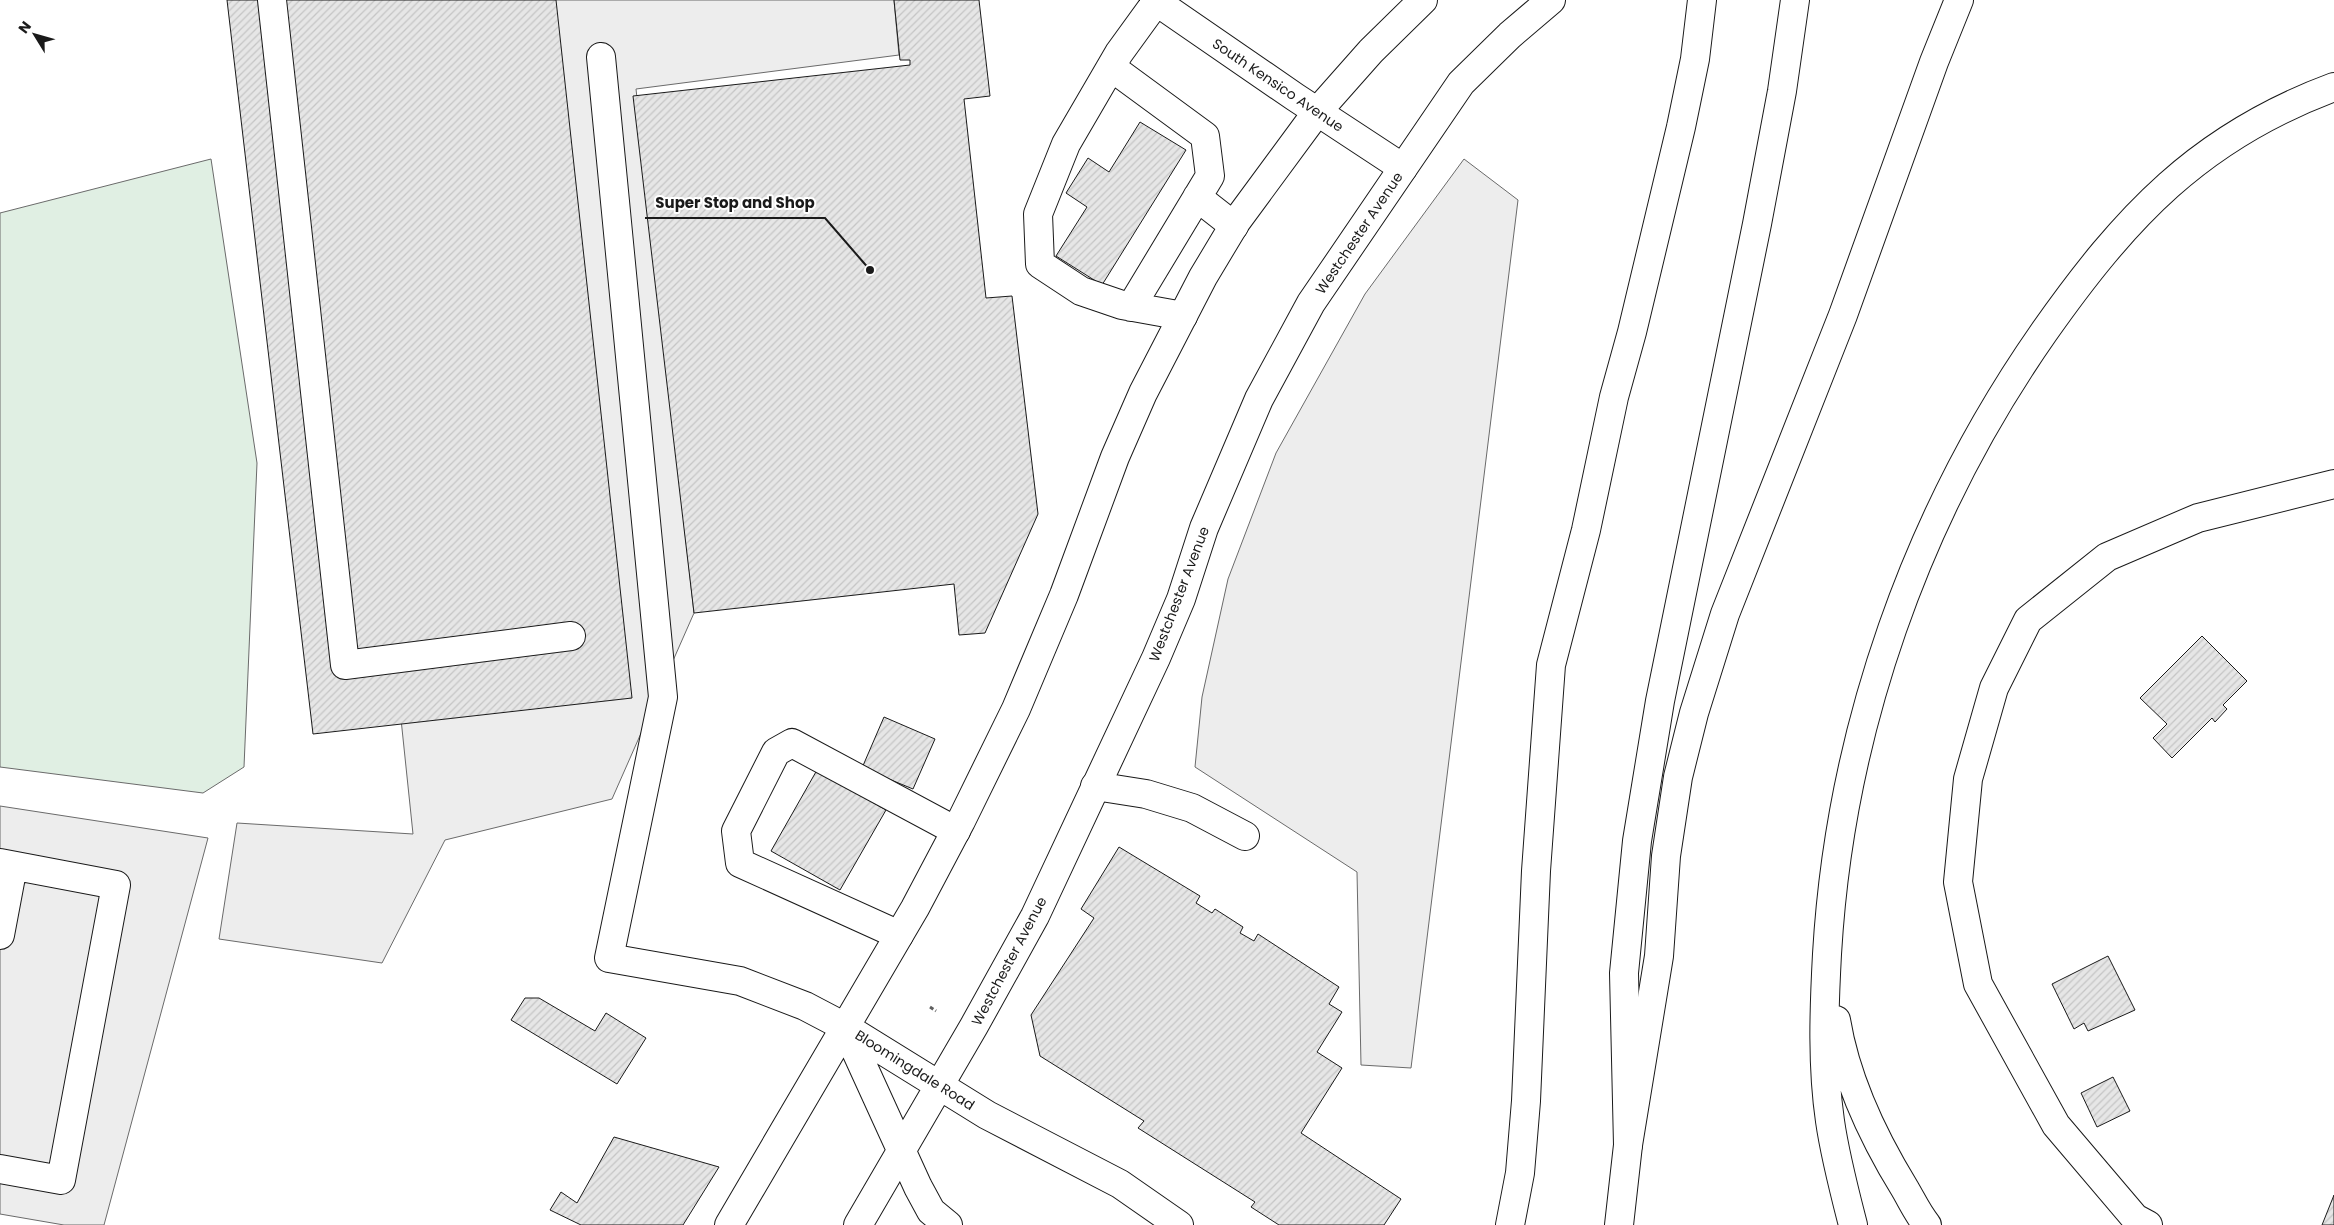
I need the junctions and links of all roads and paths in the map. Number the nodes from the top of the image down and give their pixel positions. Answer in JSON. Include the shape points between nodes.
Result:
{"nodes":[{"id":1,"x":272,"y":0,"type":"edge"},
{"id":2,"x":1423,"y":0,"type":"edge"},
{"id":3,"x":1550,"y":0,"type":"edge"},
{"id":4,"x":1702,"y":0,"type":"edge"},
{"id":5,"x":1795,"y":0,"type":"edge"},
{"id":6,"x":1959,"y":0,"type":"edge"},
{"id":7,"x":1155,"y":1,"type":"edge"},
{"id":8,"x":601,"y":57,"type":"dead end"},
{"id":9,"x":1111,"y":67,"type":"junction"},
{"id":10,"x":2334,"y":87,"type":"edge"},
{"id":11,"x":1317,"y":112,"type":"junction"},
{"id":12,"x":1403,"y":168,"type":"junction"},
{"id":13,"x":1197,"y":198,"type":"junction"},
{"id":14,"x":1234,"y":226,"type":"junction"},
{"id":15,"x":1131,"y":306,"type":"junction"},
{"id":16,"x":1184,"y":316,"type":"junction"},
{"id":17,"x":2334,"y":484,"type":"edge"},
{"id":18,"x":571,"y":636,"type":"dead end"},
{"id":19,"x":1095,"y":786,"type":"junction"},
{"id":20,"x":956,"y":831,"type":"junction"},
{"id":21,"x":1246,"y":836,"type":"dead end"},
{"id":22,"x":7,"y":864,"type":"edge"},
{"id":23,"x":0,"y":935,"type":"edge"},
{"id":24,"x":899,"y":935,"type":"junction"},
{"id":25,"x":1826,"y":969,"type":"junction"},
{"id":26,"x":930,"y":1007,"type":"dead end"},
{"id":27,"x":936,"y":1010,"type":"dead end"},
{"id":28,"x":845,"y":1027,"type":"junction"},
{"id":29,"x":939,"y":1084,"type":"junction"},
{"id":30,"x":1628,"y":1144,"type":"junction"},
{"id":31,"x":901,"y":1151,"type":"junction"},
{"id":32,"x":0,"y":1169,"type":"edge"},
{"id":33,"x":729,"y":1225,"type":"edge"},
{"id":34,"x":858,"y":1225,"type":"edge"},
{"id":35,"x":948,"y":1225,"type":"edge"},
{"id":36,"x":1179,"y":1225,"type":"edge"},
{"id":37,"x":1510,"y":1225,"type":"edge"},
{"id":38,"x":1619,"y":1225,"type":"edge"},
{"id":39,"x":1853,"y":1225,"type":"edge"},
{"id":40,"x":1927,"y":1225,"type":"edge"},
{"id":41,"x":2148,"y":1225,"type":"edge"}],
"edges":[{"from":1,"to":18,"type":"main road","via":[[345,665]]},
{"from":2,"to":11,"type":"main road","via":[[1371,51]]},
{"from":3,"to":12,"type":"main road","name":"Westchester Avenue","via":[[1461,83]]},
{"from":4,"to":37,"type":"main road","via":[[1681,127],[1551,665],[1536,871],[1526,1101],[1520,1174]]},
{"from":5,"to":30,"type":"main road","via":[[1782,91],[1660,701],[1637,841],[1624,973]]},
{"from":6,"to":30,"type":"main road","via":[[1843,315],[1725,614],[1694,713],[1678,777],[1666,856],[1659,956]]},
{"from":7,"to":9,"type":"main road"},
{"from":7,"to":11,"type":"main road","name":"South Kensico Avenue"},
{"from":8,"to":28,"type":"main road","via":[[663,697],[609,958],[740,981],[804,1006]]},
{"from":9,"to":13,"type":"main road","via":[[1205,136],[1210,176]]},
{"from":9,"to":15,"type":"main road","via":[[1066,144],[1038,214],[1040,264],[1081,291]]},
{"from":10,"to":25,"type":"main road","via":[[2299,100],[2246,127],[2200,158],[2154,197],[2107,248],[2071,294],[1989,420],[1952,485],[1922,552],[1895,619],[1866,709],[1845,805],[1830,905]]},
{"from":11,"to":12,"type":"main road","name":"South Kensico Avenue"},
{"from":11,"to":14,"type":"main road"},
{"from":12,"to":19,"type":"main road","name":"Westchester Avenue","via":[[1311,303],[1259,399],[1204,528],[1181,599],[1156,658]]},
{"from":13,"to":14,"type":"main road"},
{"from":13,"to":15,"type":"main road"},
{"from":14,"to":16,"type":"main road"},
{"from":15,"to":16,"type":"main road"},
{"from":16,"to":20,"type":"main road","via":[[1143,393],[1016,709]]},
{"from":17,"to":41,"type":"main road","via":[[2198,518],[2107,557],[2028,620],[1994,688],[1968,779],[1958,882],[1978,984],[2056,1125],[2135,1218]]},
{"from":19,"to":21,"type":"main road","via":[[1146,794],[1192,808]]},
{"from":19,"to":29,"type":"main road","name":"Westchester Avenue","via":[[1035,916]]},
{"from":20,"to":24,"type":"main road"},
{"from":20,"to":24,"type":"main road","via":[[792,743],[776,752],[769,764],[736,831],[740,863]]},
{"from":22,"to":23,"type":"main road"},
{"from":22,"to":32,"type":"main road","via":[[116,885],[61,1180]]},
{"from":24,"to":28,"type":"main road"},
{"from":25,"to":39,"type":"main road","via":[[1825,1061],[1830,1118],[1839,1173]]},
{"from":25,"to":40,"type":"main road","via":[[1839,1039],[1858,1097],[1882,1152]]},
{"from":26,"to":27,"type":"path"},
{"from":28,"to":29,"type":"main road","name":"Bloomingdale Road"},
{"from":28,"to":31,"type":"main road","name":"Bloomingdale Road"},
{"from":28,"to":33,"type":"main road"},
{"from":29,"to":31,"type":"main road","name":"Westchester Avenue"},
{"from":29,"to":36,"type":"main road","name":"Bloomingdale Road","via":[[987,1115],[1120,1184]]},
{"from":30,"to":38,"type":"main road"},
{"from":31,"to":34,"type":"main road","name":"Westchester Avenue"},
{"from":31,"to":35,"type":"main road","name":"Bloomingdale Road","via":[[931,1211]]}]}
